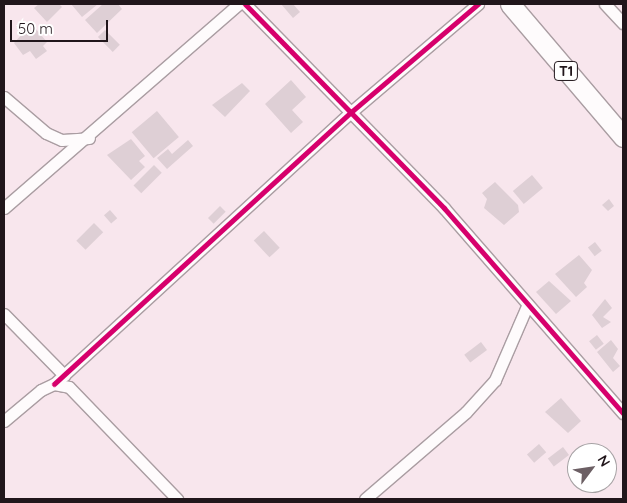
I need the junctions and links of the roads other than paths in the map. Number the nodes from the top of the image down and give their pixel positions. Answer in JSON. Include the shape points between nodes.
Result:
{"nodes":[{"id":1,"x":239,"y":4,"type":"edge"},
{"id":2,"x":245,"y":4,"type":"edge"},
{"id":3,"x":478,"y":4,"type":"edge"},
{"id":4,"x":510,"y":4,"type":"edge"},
{"id":5,"x":605,"y":4,"type":"edge"},
{"id":6,"x":623,"y":23,"type":"edge"},
{"id":7,"x":4,"y":98,"type":"edge"},
{"id":8,"x":351,"y":112,"type":"junction"},
{"id":9,"x":623,"y":137,"type":"edge"},
{"id":10,"x":89,"y":138,"type":"junction"},
{"id":11,"x":4,"y":208,"type":"edge"},
{"id":12,"x":527,"y":306,"type":"junction"},
{"id":13,"x":4,"y":314,"type":"edge"},
{"id":14,"x":64,"y":374,"type":"junction"},
{"id":15,"x":54,"y":384,"type":"junction"},
{"id":16,"x":623,"y":414,"type":"edge"},
{"id":17,"x":4,"y":421,"type":"edge"},
{"id":18,"x":177,"y":499,"type":"edge"},
{"id":19,"x":365,"y":499,"type":"edge"}],
"edges":[{"from":1,"to":10,"type":"street"},
{"from":2,"to":8,"type":"street"},
{"from":3,"to":8,"type":"street"},
{"from":4,"to":9,"type":"highway","number":"T1"},
{"from":5,"to":6,"type":"street"},
{"from":7,"to":10,"type":"street","via":[[46,133],[62,140]]},
{"from":8,"to":12,"type":"street","via":[[488,256]]},
{"from":8,"to":14,"type":"street"},
{"from":10,"to":11,"type":"street"},
{"from":12,"to":16,"type":"street"},
{"from":12,"to":19,"type":"street","via":[[495,380],[466,412]]},
{"from":13,"to":14,"type":"street"},
{"from":14,"to":15,"type":"street"},
{"from":15,"to":17,"type":"street"},
{"from":15,"to":18,"type":"street","via":[[69,387]]}]}
